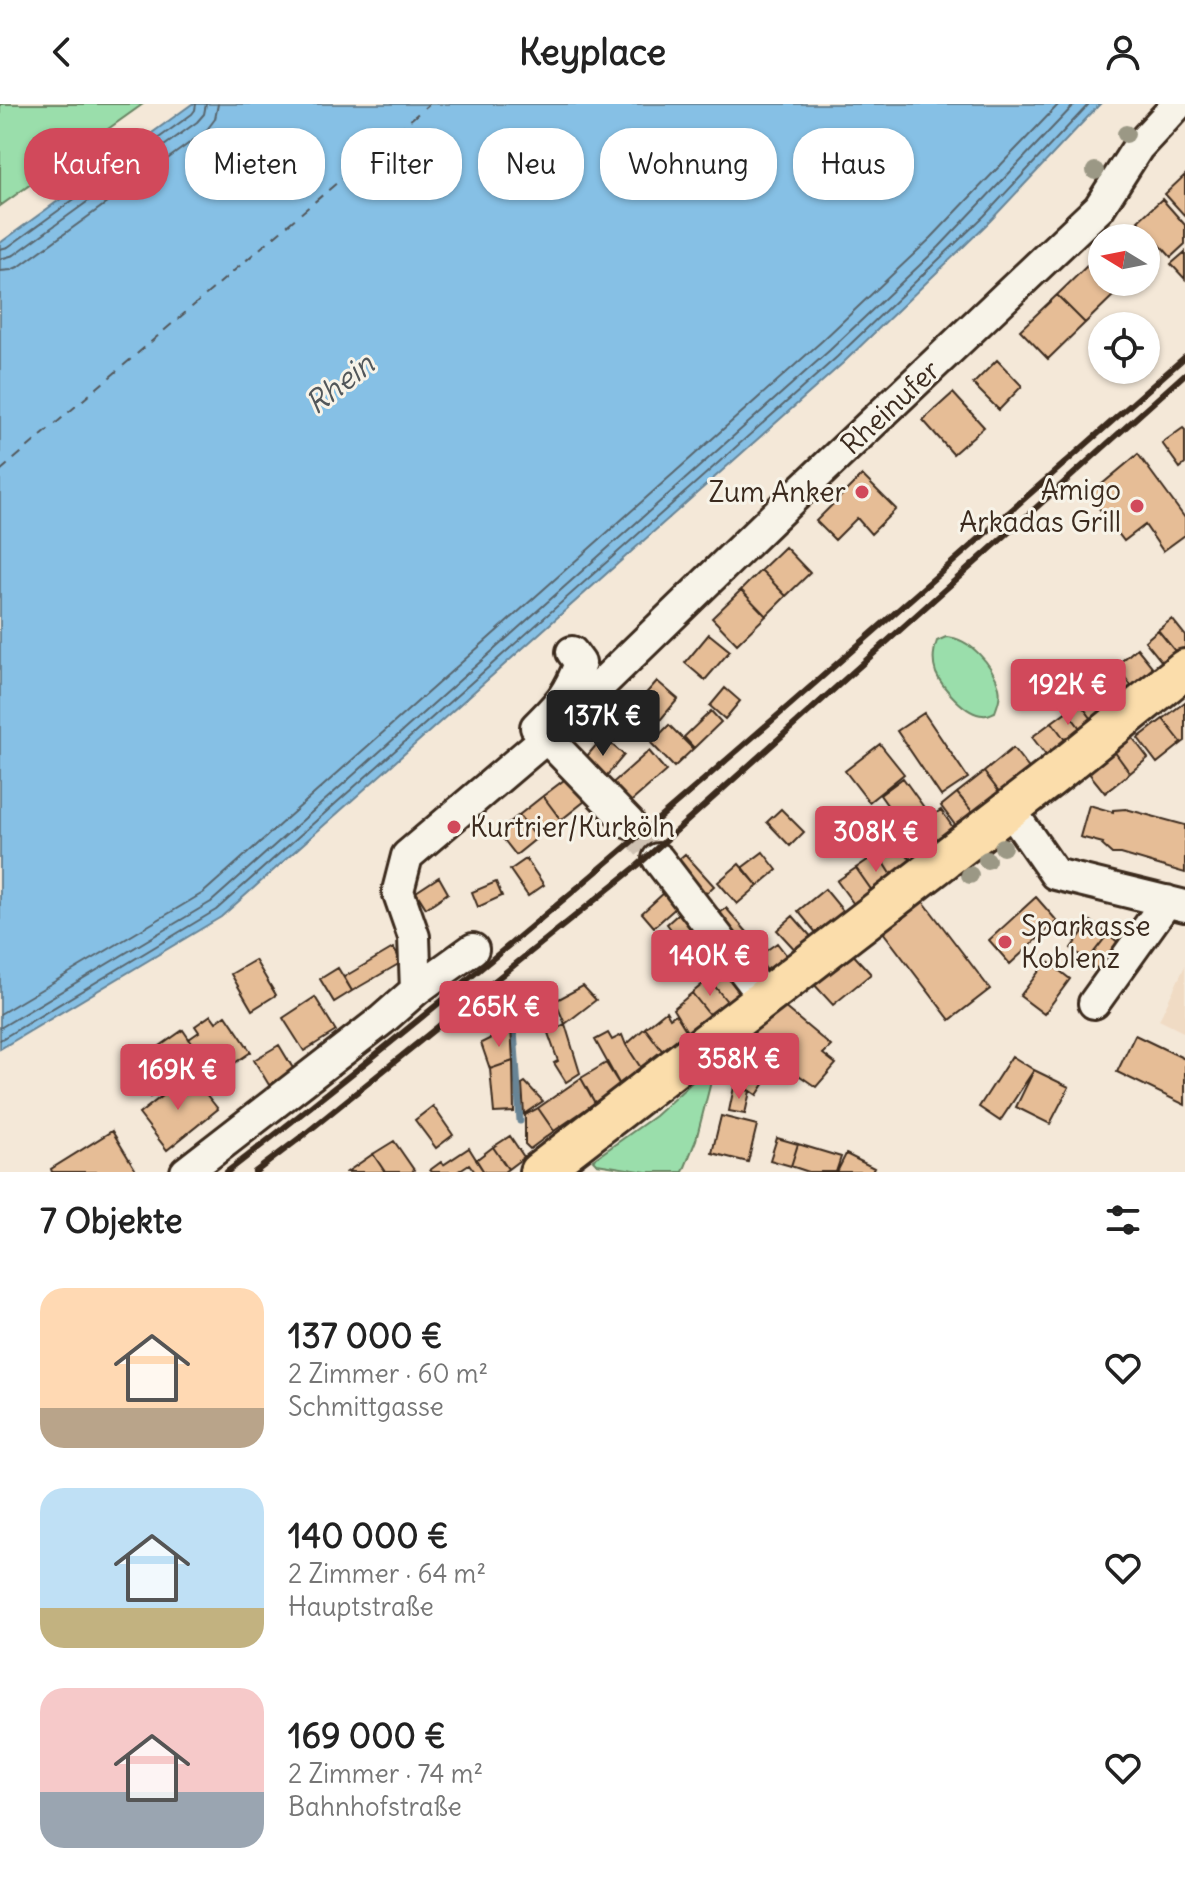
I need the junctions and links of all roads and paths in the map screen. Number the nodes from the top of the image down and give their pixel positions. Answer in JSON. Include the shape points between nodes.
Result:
{"nodes":[{"id":1,"x":1178,"y":104,"type":"edge"},
{"id":2,"x":572,"y":652,"type":"dead end"},
{"id":3,"x":1185,"y":669,"type":"edge"},
{"id":4,"x":547,"y":737,"type":"junction"},
{"id":5,"x":1009,"y":808,"type":"junction"},
{"id":6,"x":629,"y":823,"type":"tunnel mouth"},
{"id":7,"x":658,"y":859,"type":"tunnel mouth"},
{"id":8,"x":1176,"y":904,"type":"edge"},
{"id":9,"x":473,"y":949,"type":"dead end"},
{"id":10,"x":416,"y":990,"type":"junction"},
{"id":11,"x":764,"y":997,"type":"junction"},
{"id":12,"x":1094,"y":1003,"type":"dead end"},
{"id":13,"x":186,"y":1172,"type":"edge"},
{"id":14,"x":539,"y":1172,"type":"edge"}],
"edges":[{"from":1,"to":4,"type":"street","name":"Rheinufer","via":[[1138,147],[1099,208]]},
{"from":2,"to":4,"type":"street","via":[[580,663],[572,684],[536,727]]},
{"from":3,"to":5,"type":"main road"},
{"from":4,"to":6,"type":"street"},
{"from":4,"to":10,"type":"street","name":"Rheinufer","via":[[407,856],[398,891],[414,937]]},
{"from":5,"to":8,"type":"street","via":[[1055,874]]},
{"from":5,"to":11,"type":"main road"},
{"from":7,"to":11,"type":"street"},
{"from":8,"to":12,"type":"street"},
{"from":9,"to":10,"type":"street"},
{"from":10,"to":13,"type":"street"},
{"from":11,"to":14,"type":"main road"}]}
